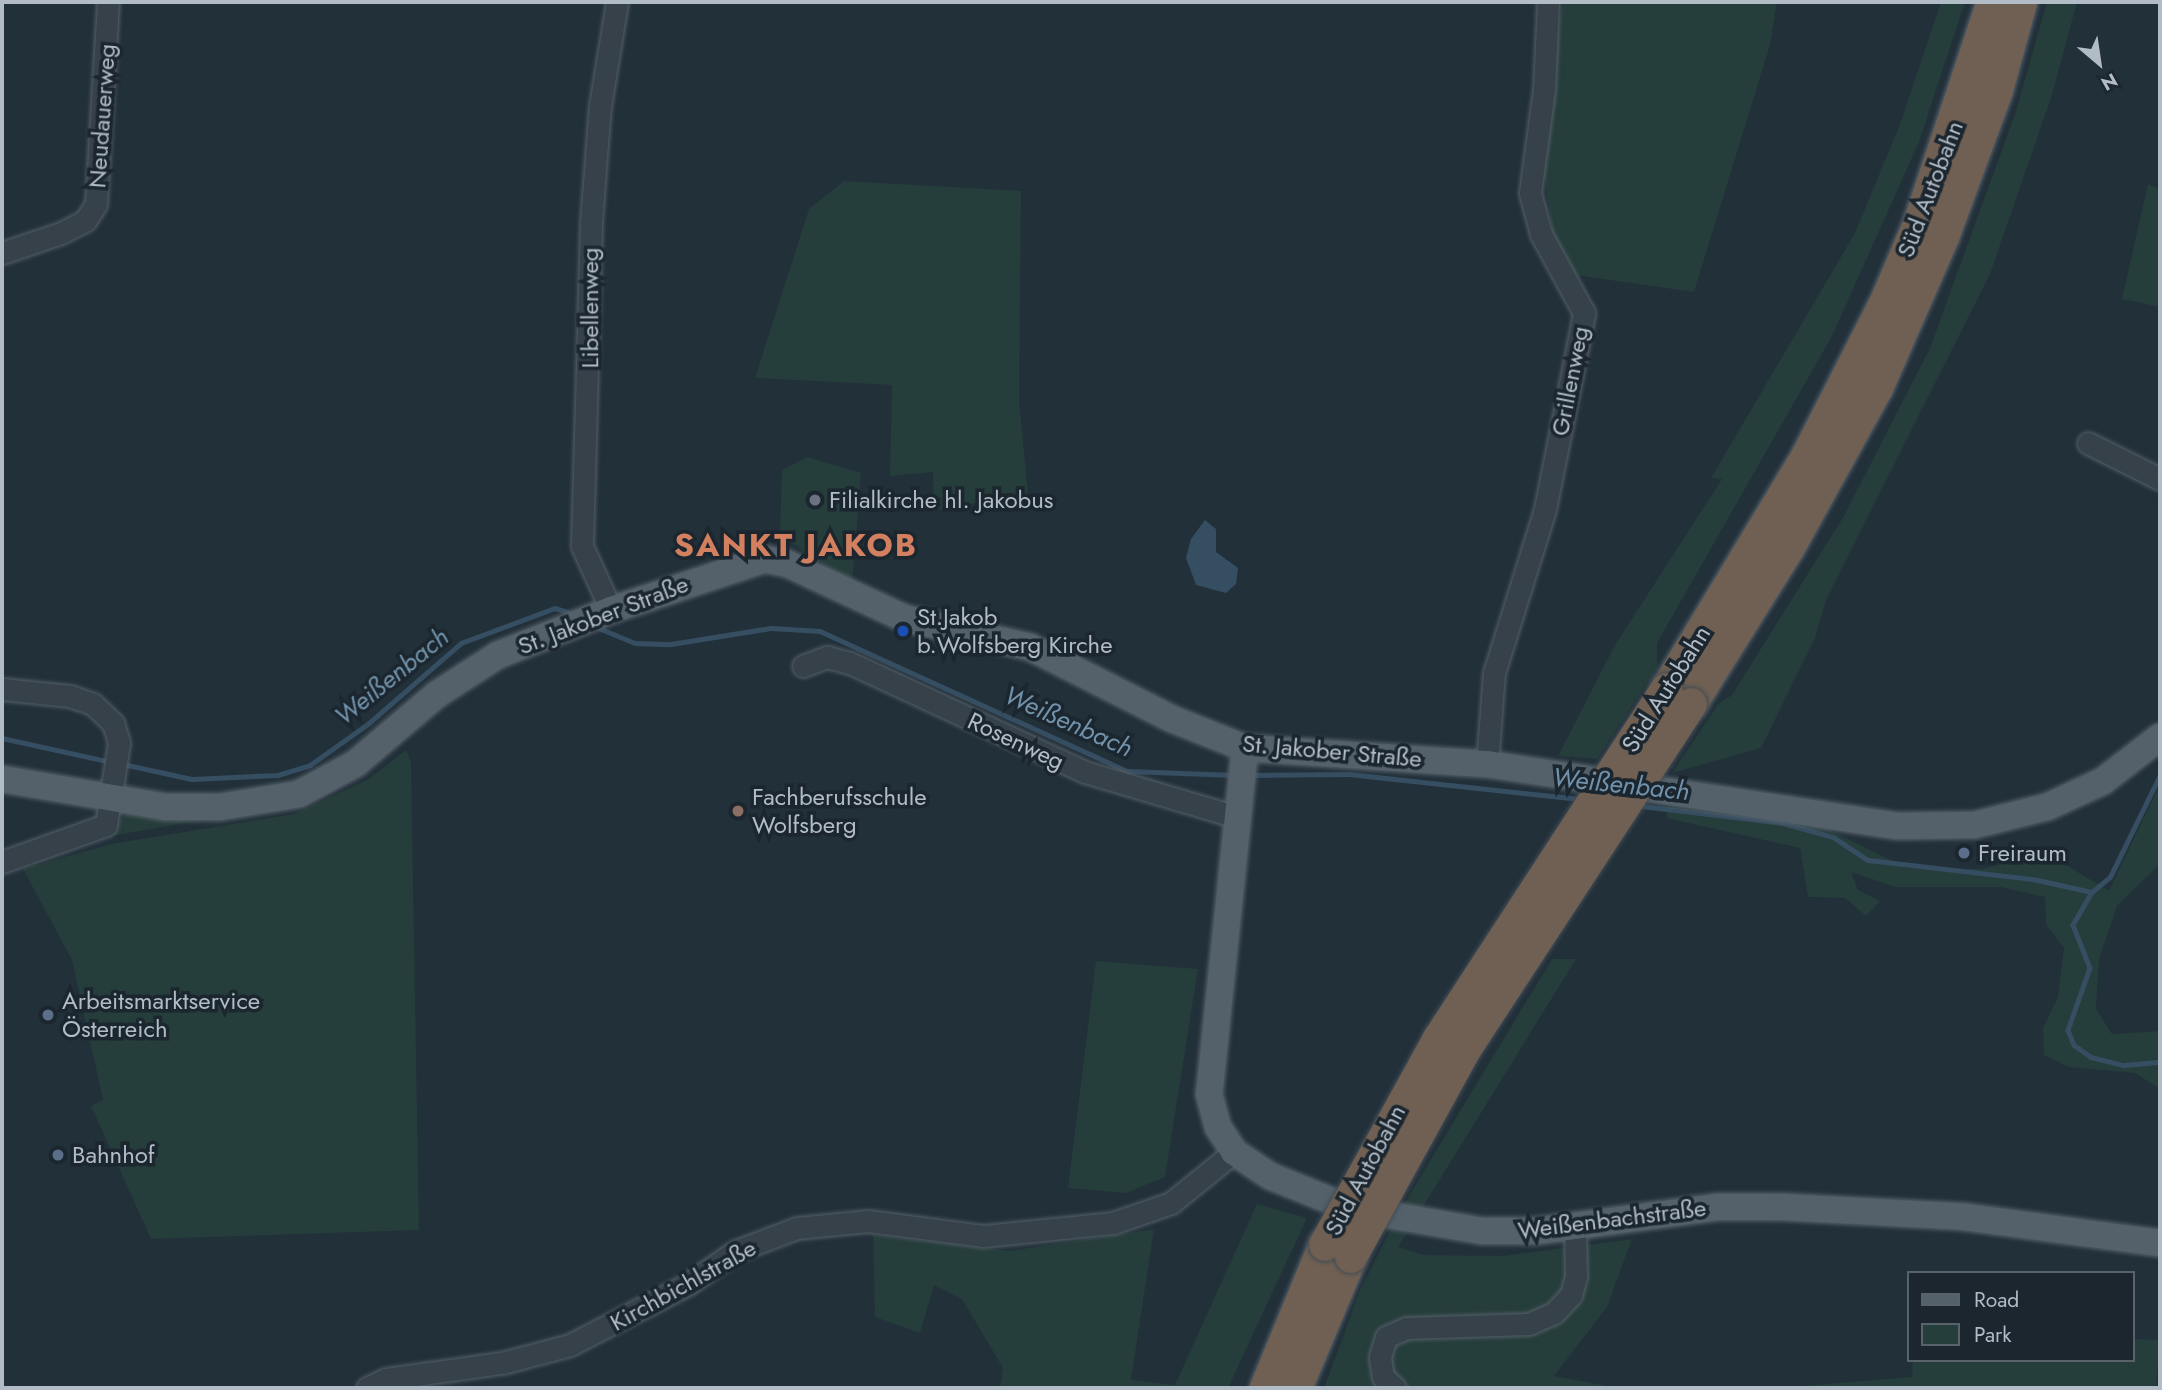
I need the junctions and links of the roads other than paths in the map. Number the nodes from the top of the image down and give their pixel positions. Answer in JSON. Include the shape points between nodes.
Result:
{"nodes":[{"id":1,"x":108,"y":2,"type":"edge"},
{"id":2,"x":617,"y":2,"type":"edge"},
{"id":3,"x":1548,"y":2,"type":"edge"},
{"id":4,"x":1993,"y":2,"type":"edge"},
{"id":5,"x":2021,"y":2,"type":"edge"},
{"id":6,"x":2,"y":253,"type":"edge"},
{"id":7,"x":2088,"y":443,"type":"dead end"},
{"id":8,"x":2160,"y":479,"type":"edge"},
{"id":9,"x":594,"y":617,"type":"junction"},
{"id":10,"x":803,"y":666,"type":"dead end"},
{"id":11,"x":2,"y":689,"type":"edge"},
{"id":12,"x":1679,"y":696,"type":"junction"},
{"id":13,"x":2160,"y":737,"type":"edge"},
{"id":14,"x":1488,"y":764,"type":"junction"},
{"id":15,"x":2,"y":779,"type":"edge"},
{"id":16,"x":1241,"y":782,"type":"junction"},
{"id":17,"x":114,"y":791,"type":"junction"},
{"id":18,"x":2,"y":862,"type":"edge"},
{"id":19,"x":1234,"y":1152,"type":"junction"},
{"id":20,"x":1575,"y":1227,"type":"junction"},
{"id":21,"x":2160,"y":1243,"type":"edge"},
{"id":22,"x":1338,"y":1251,"type":"junction"},
{"id":23,"x":367,"y":1388,"type":"edge"},
{"id":24,"x":1266,"y":1388,"type":"edge"},
{"id":25,"x":1296,"y":1388,"type":"edge"},
{"id":26,"x":1395,"y":1388,"type":"edge"}],
"edges":[{"from":1,"to":6,"type":"street","name":"Neudauerweg","via":[[96,204],[85,220],[61,233]]},
{"from":2,"to":9,"type":"street","name":"Libellenweg","via":[[600,106],[591,222],[582,546]]},
{"from":3,"to":14,"type":"street","name":"Grillenweg","via":[[1544,90],[1530,193],[1541,234],[1584,313],[1545,509],[1493,673]]},
{"from":4,"to":12,"type":"highway","name":"Süd Autobahn","via":[[1927,201],[1886,302]]},
{"from":5,"to":12,"type":"highway","name":"Süd Autobahn","via":[[1997,90],[1942,237],[1877,388],[1788,549]]},
{"from":7,"to":8,"type":"street"},
{"from":9,"to":16,"type":"main road","name":"St. Jakober Straße","via":[[765,559],[788,564],[904,618],[1030,647],[1172,719]]},
{"from":9,"to":17,"type":"main road","name":"St. Jakober Straße","via":[[468,671],[355,764],[299,794],[193,808]]},
{"from":10,"to":16,"type":"street","name":"Rosenweg","via":[[827,657],[850,663],[1085,772]]},
{"from":11,"to":17,"type":"street","via":[[70,696],[93,704],[113,723],[119,754]]},
{"from":12,"to":22,"type":"highway","name":"Süd Autobahn","bridge":true},
{"from":13,"to":14,"type":"main road","name":"St. Jakober Straße","via":[[2103,781],[2059,802],[1974,825],[1896,826]]},
{"from":14,"to":16,"type":"main road","name":"St. Jakober Straße"},
{"from":15,"to":17,"type":"main road","name":"St. Jakober Straße"},
{"from":16,"to":19,"type":"main road","name":"Weißenbachstraße","via":[[1208,1068],[1213,1111]]},
{"from":17,"to":18,"type":"street","via":[[110,819],[94,832]]},
{"from":19,"to":20,"type":"main road","name":"Weißenbachstraße","via":[[1270,1176],[1361,1211],[1482,1231]]},
{"from":19,"to":23,"type":"street","name":"Kirchbichlstraße","via":[[1171,1203],[1113,1223],[984,1236],[868,1221],[797,1228],[736,1251],[688,1284],[570,1345],[502,1363],[386,1379]]},
{"from":20,"to":21,"type":"main road","name":"Weißenbachstraße","via":[[1680,1210],[1783,1207],[1965,1217]]},
{"from":20,"to":26,"type":"street","via":[[1576,1276],[1571,1295],[1554,1313],[1528,1324],[1406,1328],[1386,1337],[1380,1357],[1383,1377]]},
{"from":22,"to":24,"type":"highway","name":"Süd Autobahn"},
{"from":22,"to":25,"type":"highway","name":"Süd Autobahn"}]}
